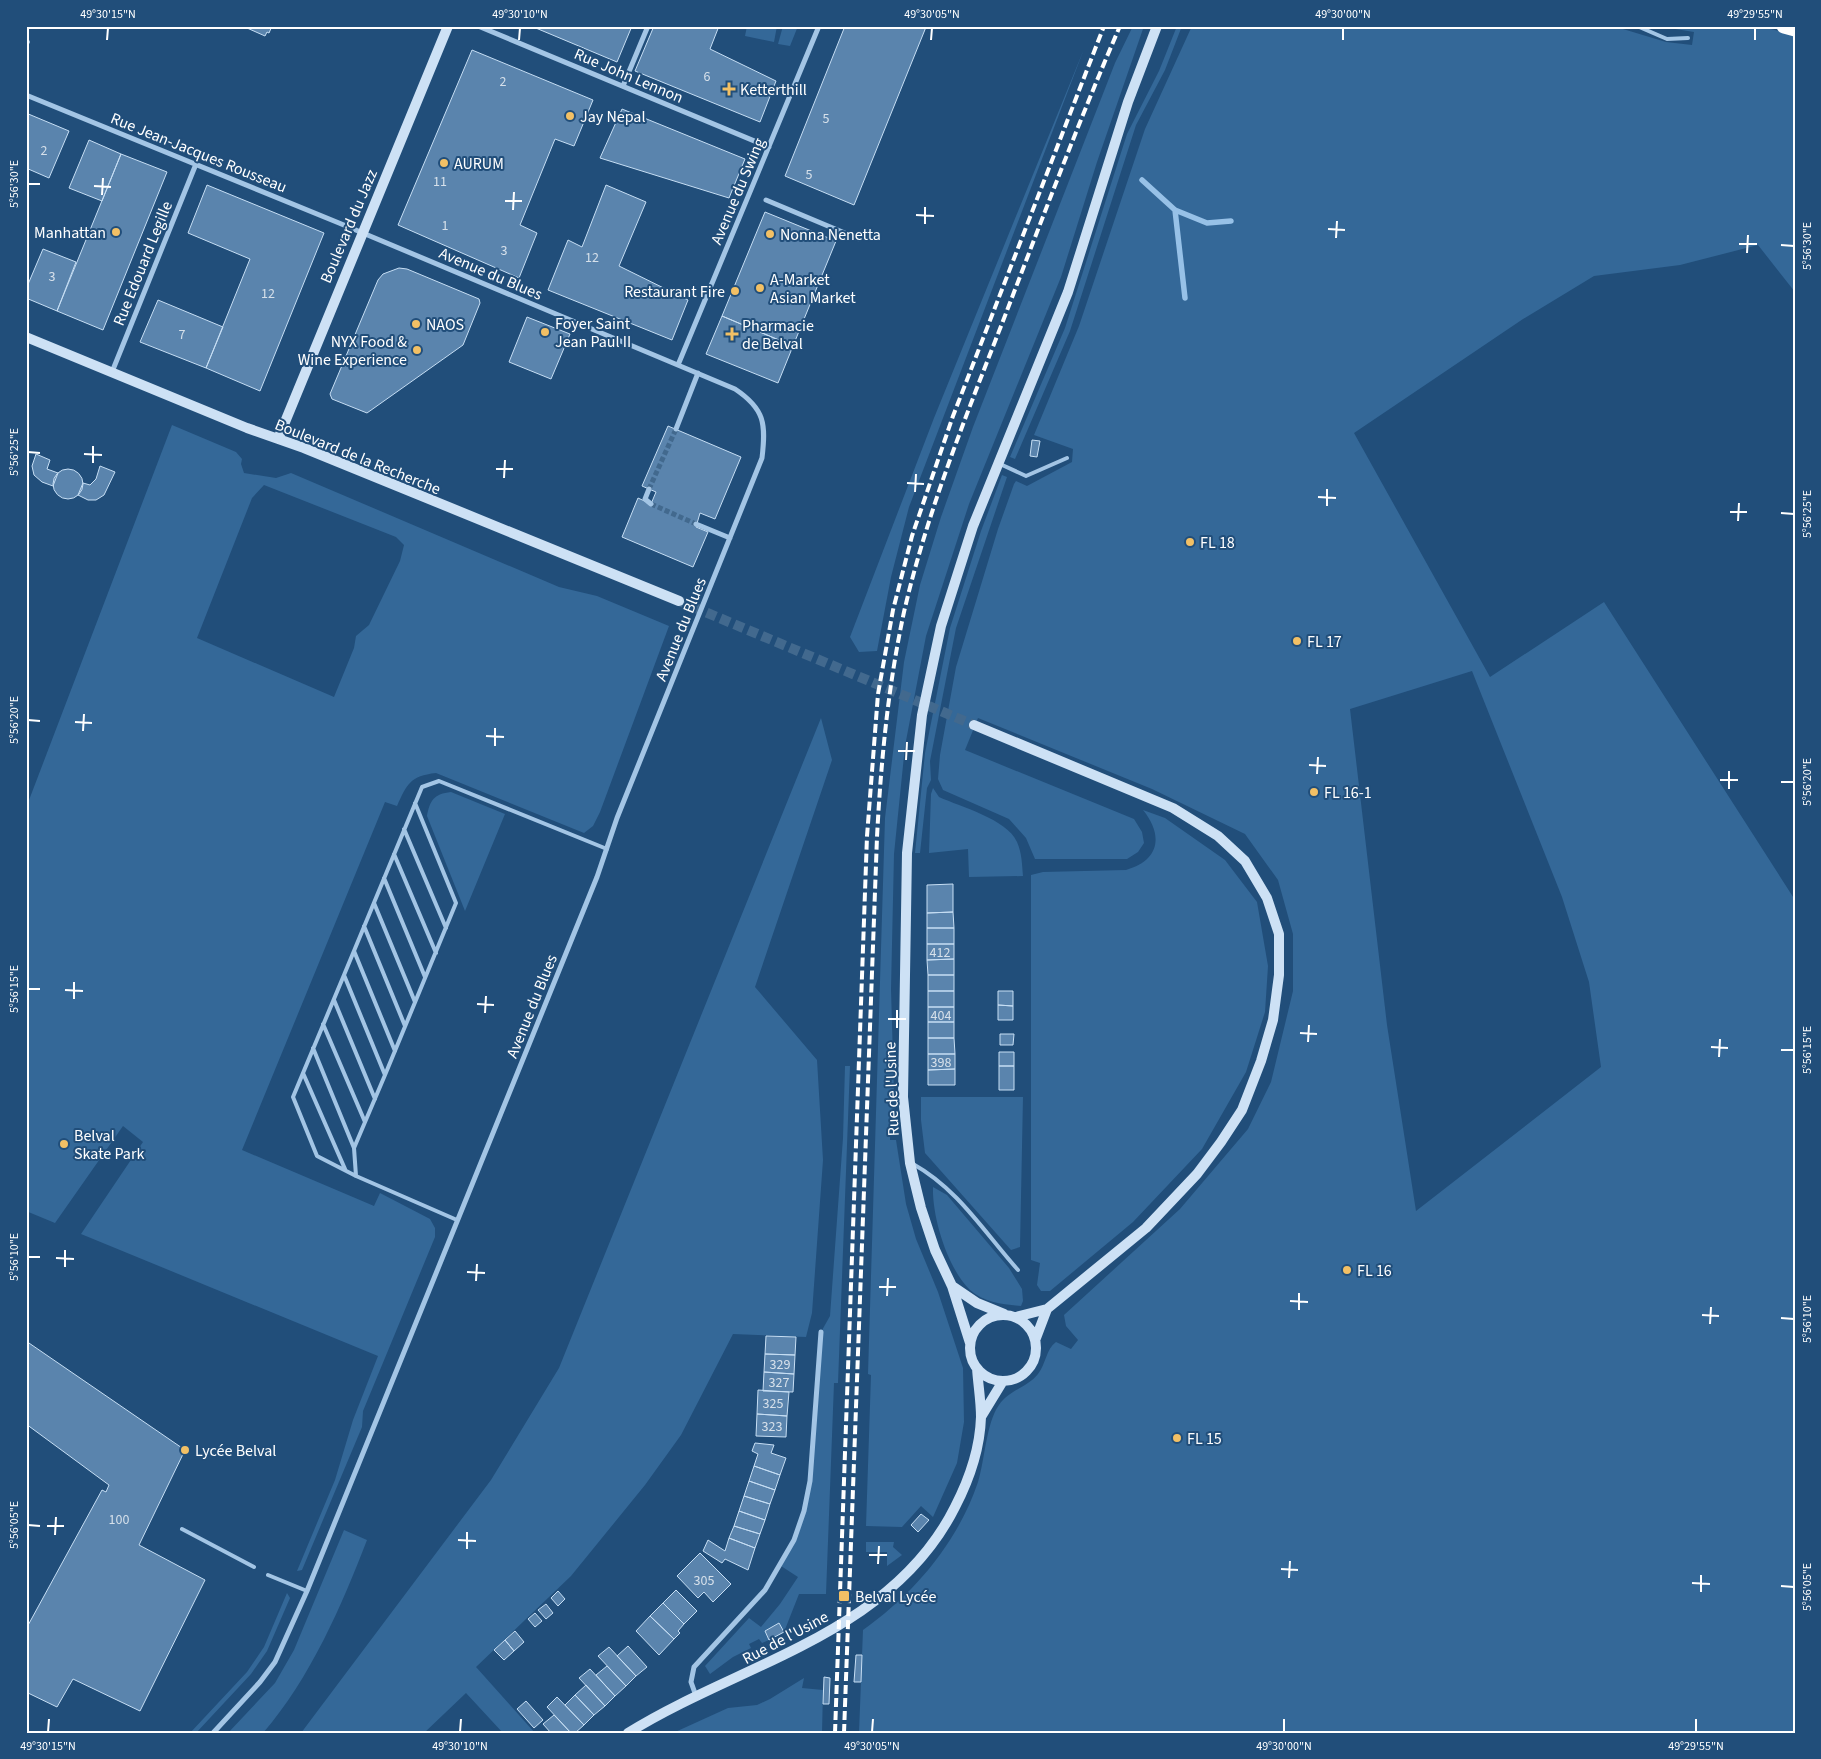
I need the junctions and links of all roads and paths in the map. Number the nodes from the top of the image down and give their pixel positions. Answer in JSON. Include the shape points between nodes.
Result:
{"nodes":[{"id":1,"x":448,"y":26,"type":"edge"},
{"id":2,"x":478,"y":26,"type":"edge"},
{"id":3,"x":648,"y":26,"type":"edge"},
{"id":4,"x":819,"y":26,"type":"edge"},
{"id":5,"x":1157,"y":26,"type":"edge"},
{"id":6,"x":1636,"y":26,"type":"edge"},
{"id":7,"x":1784,"y":26,"type":"edge"},
{"id":8,"x":1795,"y":29,"type":"edge"},
{"id":9,"x":1688,"y":38,"type":"dead end"},
{"id":10,"x":623,"y":86,"type":"junction"},
{"id":11,"x":26,"y":95,"type":"edge"},
{"id":12,"x":769,"y":147,"type":"junction"},
{"id":13,"x":196,"y":164,"type":"junction"},
{"id":14,"x":766,"y":200,"type":"dead end"},
{"id":15,"x":362,"y":232,"type":"junction"},
{"id":16,"x":859,"y":239,"type":"dead end"},
{"id":17,"x":26,"y":337,"type":"edge"},
{"id":18,"x":678,"y":365,"type":"junction"},
{"id":19,"x":112,"y":372,"type":"junction"},
{"id":20,"x":698,"y":373,"type":"junction"},
{"id":21,"x":676,"y":429,"type":"tunnel mouth"},
{"id":22,"x":278,"y":439,"type":"junction"},
{"id":23,"x":1068,"y":458,"type":"dead end"},
{"id":24,"x":998,"y":463,"type":"junction"},
{"id":25,"x":649,"y":489,"type":"tunnel mouth"},
{"id":26,"x":651,"y":504,"type":"dead end"},
{"id":27,"x":696,"y":524,"type":"tunnel mouth"},
{"id":28,"x":730,"y":538,"type":"junction"},
{"id":29,"x":679,"y":601,"type":"tunnel mouth"},
{"id":30,"x":974,"y":726,"type":"tunnel mouth"},
{"id":31,"x":415,"y":803,"type":"junction"},
{"id":32,"x":404,"y":829,"type":"junction"},
{"id":33,"x":607,"y":849,"type":"junction"},
{"id":34,"x":394,"y":854,"type":"junction"},
{"id":35,"x":384,"y":878,"type":"junction"},
{"id":36,"x":374,"y":902,"type":"junction"},
{"id":37,"x":364,"y":926,"type":"junction"},
{"id":38,"x":446,"y":928,"type":"junction"},
{"id":39,"x":354,"y":951,"type":"junction"},
{"id":40,"x":436,"y":953,"type":"junction"},
{"id":41,"x":344,"y":975,"type":"junction"},
{"id":42,"x":425,"y":977,"type":"junction"},
{"id":43,"x":334,"y":1000,"type":"junction"},
{"id":44,"x":415,"y":1002,"type":"junction"},
{"id":45,"x":324,"y":1024,"type":"junction"},
{"id":46,"x":405,"y":1026,"type":"junction"},
{"id":47,"x":314,"y":1048,"type":"junction"},
{"id":48,"x":395,"y":1051,"type":"junction"},
{"id":49,"x":303,"y":1073,"type":"junction"},
{"id":50,"x":385,"y":1075,"type":"junction"},
{"id":51,"x":374,"y":1099,"type":"junction"},
{"id":52,"x":365,"y":1122,"type":"junction"},
{"id":53,"x":354,"y":1148,"type":"junction"},
{"id":54,"x":910,"y":1163,"type":"junction"},
{"id":55,"x":345,"y":1170,"type":"junction"},
{"id":56,"x":356,"y":1176,"type":"junction"},
{"id":57,"x":457,"y":1220,"type":"junction"},
{"id":58,"x":1018,"y":1270,"type":"dead end"},
{"id":59,"x":952,"y":1286,"type":"junction"},
{"id":60,"x":1047,"y":1309,"type":"junction"},
{"id":61,"x":1004,"y":1314,"type":"junction"},
{"id":62,"x":1016,"y":1317,"type":"junction"},
{"id":63,"x":821,"y":1332,"type":"dead end"},
{"id":64,"x":1036,"y":1338,"type":"junction"},
{"id":65,"x":970,"y":1343,"type":"junction"},
{"id":66,"x":977,"y":1368,"type":"junction"},
{"id":67,"x":1003,"y":1381,"type":"junction"},
{"id":68,"x":981,"y":1417,"type":"junction"},
{"id":69,"x":182,"y":1529,"type":"dead end"},
{"id":70,"x":254,"y":1567,"type":"dead end"},
{"id":71,"x":268,"y":1575,"type":"dead end"},
{"id":72,"x":307,"y":1591,"type":"junction"},
{"id":73,"x":696,"y":1696,"type":"junction"},
{"id":74,"x":213,"y":1733,"type":"edge"},
{"id":75,"x":628,"y":1733,"type":"edge"}],
"edges":[{"from":1,"to":15,"type":"main road","name":"Boulevard du Jazz"},
{"from":2,"to":10,"type":"street","name":"Rue John Lennon"},
{"from":3,"to":10,"type":"street"},
{"from":4,"to":12,"type":"street","name":"Avenue du Swing"},
{"from":5,"to":24,"type":"main road","name":"Rue de l'Usine","via":[[1128,102],[1065,300]]},
{"from":6,"to":9,"type":"lane","via":[[1667,38]]},
{"from":7,"to":8,"type":"highway"},
{"from":10,"to":12,"type":"street","name":"Rue John Lennon"},
{"from":11,"to":13,"type":"street","name":"Rue Jean-Jacques Rousseau"},
{"from":12,"to":18,"type":"street","name":"Avenue du Swing"},
{"from":13,"to":15,"type":"street","name":"Rue Jean-Jacques Rousseau"},
{"from":13,"to":19,"type":"street","name":"Rue Edouard Legille"},
{"from":14,"to":16,"type":"street","name":"Avenue du Swing"},
{"from":15,"to":18,"type":"street","name":"Avenue du Blues"},
{"from":15,"to":22,"type":"main road","name":"Boulevard du Jazz"},
{"from":17,"to":19,"type":"main road","name":"Boulevard de la Recherche"},
{"from":18,"to":20,"type":"street","name":"Avenue du Blues"},
{"from":19,"to":22,"type":"main road","name":"Boulevard de la Recherche"},
{"from":20,"to":21,"type":"street"},
{"from":20,"to":28,"type":"street","name":"Avenue du Blues","via":[[752,400],[761,417],[764,436],[762,458]]},
{"from":22,"to":29,"type":"main road","name":"Boulevard de la Recherche"},
{"from":23,"to":24,"type":"lane","via":[[1026,476]]},
{"from":24,"to":54,"type":"main road","name":"Rue de l'Usine","via":[[973,526],[941,626],[922,715],[906,853],[903,1097]]},
{"from":25,"to":26,"type":"street","via":[[645,499]]},
{"from":27,"to":28,"type":"street"},
{"from":28,"to":33,"type":"street","name":"Avenue du Blues","via":[[616,818]]},
{"from":30,"to":60,"type":"main road","via":[[1173,808],[1218,836],[1249,869],[1267,898],[1280,934],[1273,1020],[1242,1110],[1197,1174],[1146,1228]]},
{"from":31,"to":32,"type":"lane"},
{"from":31,"to":33,"type":"lane","via":[[422,787],[439,781]]},
{"from":31,"to":38,"type":"lane","via":[[456,903]]},
{"from":32,"to":34,"type":"lane"},
{"from":32,"to":38,"type":"lane"},
{"from":33,"to":57,"type":"street","name":"Avenue du Blues"},
{"from":34,"to":35,"type":"lane"},
{"from":34,"to":40,"type":"lane"},
{"from":35,"to":36,"type":"lane"},
{"from":35,"to":42,"type":"lane"},
{"from":36,"to":37,"type":"lane"},
{"from":36,"to":44,"type":"lane"},
{"from":37,"to":39,"type":"lane"},
{"from":37,"to":46,"type":"lane"},
{"from":38,"to":40,"type":"lane"},
{"from":39,"to":41,"type":"lane"},
{"from":39,"to":48,"type":"lane"},
{"from":40,"to":42,"type":"lane"},
{"from":41,"to":43,"type":"lane"},
{"from":41,"to":50,"type":"lane"},
{"from":42,"to":44,"type":"lane"},
{"from":43,"to":45,"type":"lane"},
{"from":43,"to":51,"type":"lane"},
{"from":44,"to":46,"type":"lane"},
{"from":45,"to":47,"type":"lane"},
{"from":45,"to":52,"type":"lane"},
{"from":46,"to":48,"type":"lane"},
{"from":47,"to":49,"type":"lane"},
{"from":47,"to":53,"type":"lane"},
{"from":48,"to":50,"type":"lane"},
{"from":49,"to":55,"type":"lane"},
{"from":49,"to":55,"type":"lane","via":[[293,1098],[317,1156]]},
{"from":50,"to":51,"type":"lane"},
{"from":51,"to":52,"type":"lane"},
{"from":52,"to":53,"type":"lane"},
{"from":53,"to":56,"type":"lane"},
{"from":54,"to":58,"type":"lane","via":[[952,1191]]},
{"from":54,"to":59,"type":"main road","name":"Rue de l'Usine","via":[[935,1250]]},
{"from":55,"to":56,"type":"lane"},
{"from":56,"to":57,"type":"lane"},
{"from":57,"to":72,"type":"street","name":"Avenue du Blues"},
{"from":59,"to":61,"type":"main road","name":"Rue de l'Usine","via":[[976,1303]]},
{"from":59,"to":65,"type":"main road","name":"Rue de l'Usine"},
{"from":60,"to":62,"type":"main road"},
{"from":60,"to":64,"type":"main road"},
{"from":61,"to":62,"type":"main road"},
{"from":61,"to":65,"type":"main road","via":[[982,1322]]},
{"from":62,"to":64,"type":"main road","via":[[1028,1325]]},
{"from":63,"to":73,"type":"street","name":"Rue de l'Usine","via":[[810,1481],[804,1511],[794,1540],[765,1590],[694,1667],[691,1682]]},
{"from":64,"to":67,"type":"main road","via":[[1037,1351],[1030,1368],[1016,1379]]},
{"from":65,"to":66,"type":"main road","via":[[971,1356]]},
{"from":66,"to":67,"type":"main road","via":[[993,1380]]},
{"from":66,"to":68,"type":"main road","name":"Rue de l'Usine"},
{"from":67,"to":68,"type":"main road","name":"Rue de l'Usine"},
{"from":68,"to":73,"type":"main road","name":"Rue de l'Usine","via":[[967,1485],[945,1528],[908,1572],[863,1610],[806,1645]]},
{"from":69,"to":70,"type":"lane"},
{"from":71,"to":72,"type":"lane"},
{"from":72,"to":74,"type":"street","name":"Avenue du Blues","via":[[275,1662]]},
{"from":73,"to":75,"type":"main road","name":"Rue de l'Usine"}]}
